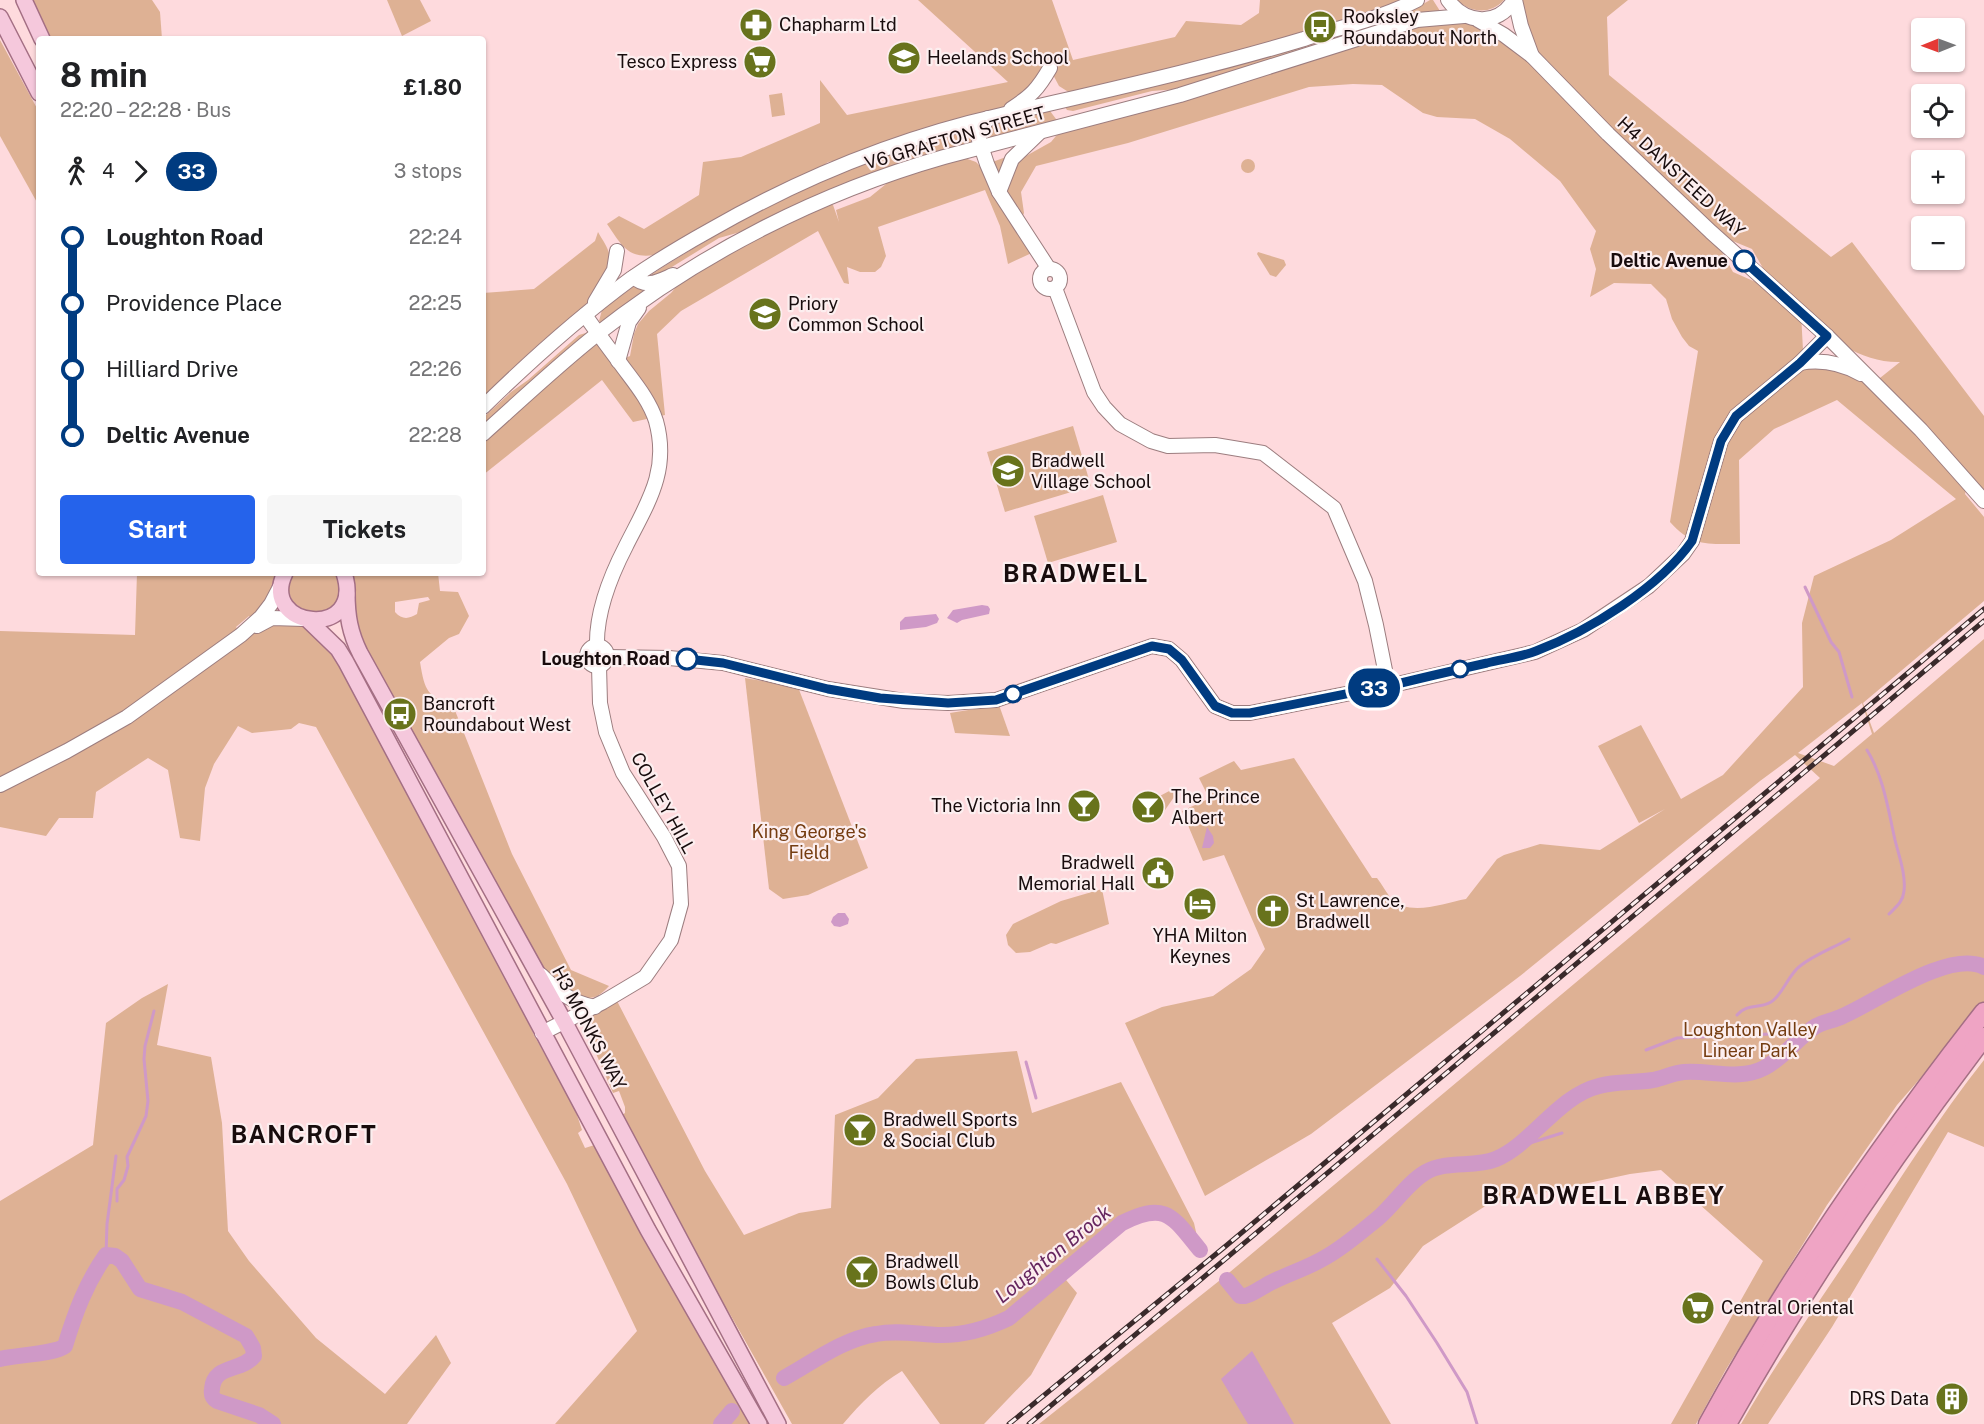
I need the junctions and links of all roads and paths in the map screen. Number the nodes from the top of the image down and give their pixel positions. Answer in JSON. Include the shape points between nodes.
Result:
{"nodes":[{"id":1,"x":24,"y":0,"type":"edge"},
{"id":2,"x":1417,"y":0,"type":"edge"},
{"id":3,"x":1448,"y":0,"type":"edge"},
{"id":4,"x":1514,"y":0,"type":"edge"},
{"id":5,"x":1464,"y":16,"type":"junction"},
{"id":6,"x":1,"y":19,"type":"edge"},
{"id":7,"x":1478,"y":20,"type":"junction"},
{"id":8,"x":41,"y":36,"type":"edge"},
{"id":9,"x":1533,"y":58,"type":"junction"},
{"id":10,"x":1050,"y":68,"type":"dead end"},
{"id":11,"x":36,"y":87,"type":"edge"},
{"id":12,"x":1053,"y":103,"type":"junction"},
{"id":13,"x":995,"y":116,"type":"junction"},
{"id":14,"x":1096,"y":117,"type":"junction"},
{"id":15,"x":1043,"y":130,"type":"junction"},
{"id":16,"x":981,"y":146,"type":"junction"},
{"id":17,"x":999,"y":192,"type":"junction"},
{"id":18,"x":617,"y":251,"type":"dead end"},
{"id":19,"x":694,"y":266,"type":"junction"},
{"id":20,"x":634,"y":277,"type":"junction"},
{"id":21,"x":645,"y":301,"type":"junction"},
{"id":22,"x":587,"y":313,"type":"junction"},
{"id":23,"x":598,"y":333,"type":"junction"},
{"id":24,"x":1827,"y":336,"type":"junction"},
{"id":25,"x":618,"y":361,"type":"junction"},
{"id":26,"x":1800,"y":363,"type":"junction"},
{"id":27,"x":1875,"y":382,"type":"junction"},
{"id":28,"x":486,"y":404,"type":"edge"},
{"id":29,"x":486,"y":431,"type":"edge"},
{"id":30,"x":1984,"y":501,"type":"edge"},
{"id":31,"x":283,"y":577,"type":"edge"},
{"id":32,"x":347,"y":580,"type":"edge"},
{"id":33,"x":306,"y":620,"type":"junction"},
{"id":34,"x":246,"y":631,"type":"junction"},
{"id":35,"x":603,"y":662,"type":"junction"},
{"id":36,"x":1387,"y":684,"type":"junction"},
{"id":37,"x":0,"y":785,"type":"edge"},
{"id":38,"x":535,"y":969,"type":"junction"},
{"id":39,"x":595,"y":1007,"type":"junction"},
{"id":40,"x":1984,"y":1012,"type":"edge"},
{"id":41,"x":565,"y":1023,"type":"junction"},
{"id":42,"x":542,"y":1033,"type":"junction"},
{"id":43,"x":1984,"y":1037,"type":"edge"},
{"id":44,"x":775,"y":1418,"type":"edge"},
{"id":45,"x":757,"y":1421,"type":"edge"},
{"id":46,"x":1708,"y":1424,"type":"edge"},
{"id":47,"x":1726,"y":1424,"type":"edge"}],
"edges":[{"from":1,"to":8,"type":"main road"},
{"from":2,"to":12,"type":"street","name":"V6 GRAFTON STREET","via":[[1253,54]]},
{"from":3,"to":5,"type":"street"},
{"from":4,"to":7,"type":"street","via":[[1504,12]]},
{"from":4,"to":9,"type":"street","name":"H4 DANSTEED WAY"},
{"from":5,"to":7,"type":"street","name":"H4 DANSTEED WAY"},
{"from":5,"to":14,"type":"street","name":"V6 GRAFTON STREET","via":[[1417,20],[1180,95]]},
{"from":6,"to":11,"type":"main road"},
{"from":7,"to":9,"type":"street","name":"H4 DANSTEED WAY"},
{"from":9,"to":24,"type":"street","name":"H4 DANSTEED WAY","via":[[1608,134]]},
{"from":10,"to":13,"type":"street","via":[[1030,96]]},
{"from":12,"to":13,"type":"street","name":"V6 GRAFTON STREET"},
{"from":12,"to":14,"type":"street","via":[[1070,118]]},
{"from":13,"to":16,"type":"street","via":[[980,131]]},
{"from":13,"to":20,"type":"street","name":"V6 GRAFTON STREET","via":[[858,157],[805,179],[757,203]]},
{"from":14,"to":15,"type":"street","name":"V6 GRAFTON STREET"},
{"from":15,"to":16,"type":"street","name":"V6 GRAFTON STREET"},
{"from":15,"to":17,"type":"street","via":[[1012,159]]},
{"from":16,"to":17,"type":"street"},
{"from":16,"to":19,"type":"street","name":"V6 GRAFTON STREET","via":[[856,186],[764,227]]},
{"from":17,"to":36,"type":"street","via":[[1049,269],[1042,273],[1041,282],[1047,288],[1055,288],[1095,392],[1120,424],[1168,446],[1215,445],[1263,453],[1334,508],[1365,582]]},
{"from":18,"to":22,"type":"street","via":[[609,282]]},
{"from":19,"to":20,"type":"street","via":[[647,284]]},
{"from":19,"to":21,"type":"street","name":"V6 GRAFTON STREET"},
{"from":20,"to":22,"type":"street","name":"V6 GRAFTON STREET"},
{"from":21,"to":23,"type":"street","name":"V6 GRAFTON STREET"},
{"from":21,"to":25,"type":"street","via":[[629,322]]},
{"from":22,"to":23,"type":"street"},
{"from":22,"to":28,"type":"street","name":"V6 GRAFTON STREET"},
{"from":23,"to":25,"type":"street"},
{"from":23,"to":29,"type":"street","name":"V6 GRAFTON STREET"},
{"from":24,"to":26,"type":"street"},
{"from":24,"to":27,"type":"street","name":"H4 DANSTEED WAY"},
{"from":25,"to":35,"type":"street","name":"COLLEY HILL","via":[[655,419],[660,457],[652,495],[615,568],[597,646],[589,651],[593,665]]},
{"from":26,"to":27,"type":"street","via":[[1833,363]]},
{"from":26,"to":36,"type":"street","via":[[1736,416],[1721,441],[1692,541],[1649,586],[1583,630],[1535,652]]},
{"from":27,"to":30,"type":"street","name":"H4 DANSTEED WAY"},
{"from":31,"to":33,"type":"main road","via":[[284,602]]},
{"from":31,"to":34,"type":"street","via":[[271,604]]},
{"from":32,"to":33,"type":"main road","via":[[344,603],[337,612],[319,621]]},
{"from":32,"to":38,"type":"main road","name":"H3 MONKS WAY","via":[[351,636]]},
{"from":33,"to":34,"type":"street","via":[[272,618]]},
{"from":33,"to":42,"type":"main road","via":[[338,649],[346,662]]},
{"from":34,"to":37,"type":"street","via":[[127,717]]},
{"from":35,"to":36,"type":"street","via":[[669,658],[723,663],[828,689],[904,701],[948,703],[996,700],[1152,646],[1169,649],[1182,660],[1215,706],[1232,713],[1250,713]]},
{"from":35,"to":39,"type":"street","name":"COLLEY HILL","via":[[600,703],[606,732],[623,773],[679,866],[681,904],[671,940],[645,977]]},
{"from":38,"to":39,"type":"street","via":[[565,996]]},
{"from":38,"to":41,"type":"main road","name":"H3 MONKS WAY"},
{"from":39,"to":41,"type":"street","name":"COLLEY HILL"},
{"from":40,"to":46,"type":"highway","via":[[1913,1102],[1852,1189],[1732,1379]]},
{"from":41,"to":42,"type":"street","name":"COLLEY HILL"},
{"from":41,"to":44,"type":"main road","name":"H3 MONKS WAY"},
{"from":42,"to":45,"type":"main road"},
{"from":43,"to":47,"type":"highway","via":[[1826,1260]]}]}
